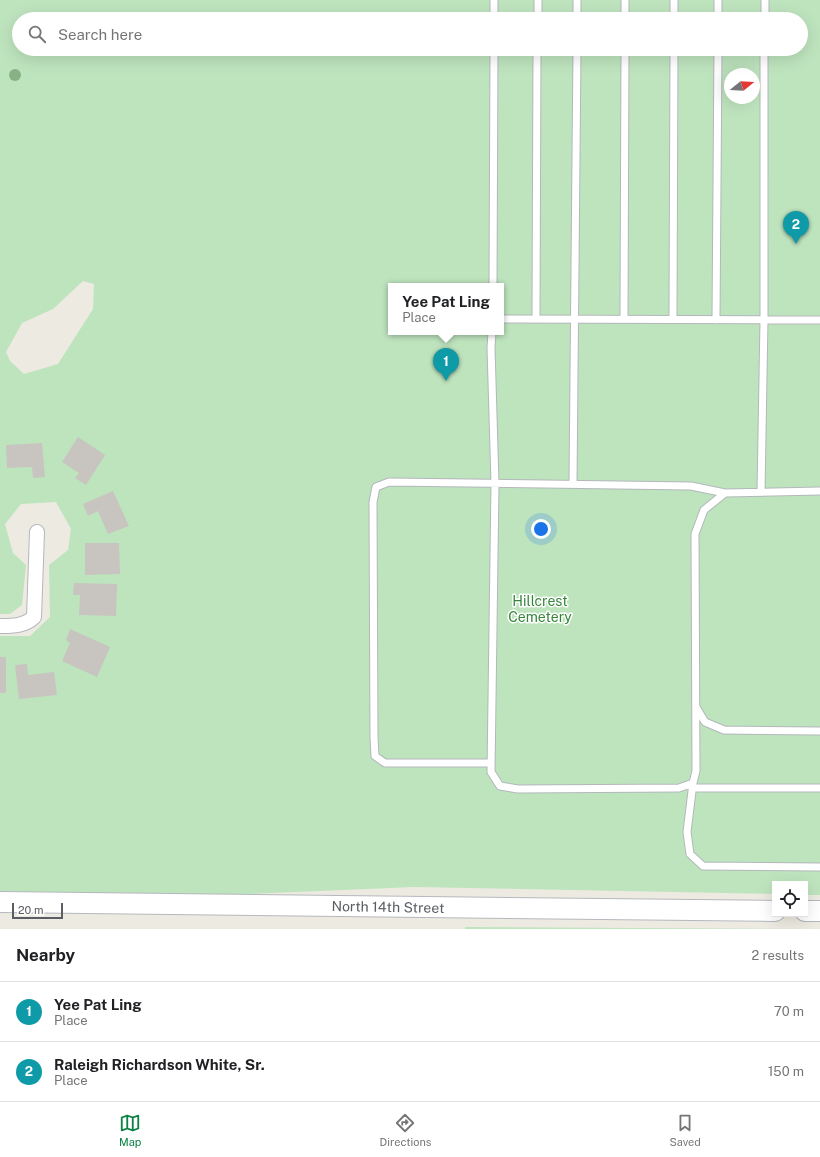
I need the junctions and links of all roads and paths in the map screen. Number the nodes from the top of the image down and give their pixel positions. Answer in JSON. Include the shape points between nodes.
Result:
{"nodes":[{"id":1,"x":494,"y":0,"type":"edge"},
{"id":2,"x":538,"y":0,"type":"edge"},
{"id":3,"x":577,"y":0,"type":"edge"},
{"id":4,"x":625,"y":0,"type":"edge"},
{"id":5,"x":674,"y":0,"type":"edge"},
{"id":6,"x":718,"y":0,"type":"edge"},
{"id":7,"x":765,"y":0,"type":"edge"},
{"id":8,"x":494,"y":12,"type":"edge"},
{"id":9,"x":538,"y":12,"type":"edge"},
{"id":10,"x":577,"y":12,"type":"edge"},
{"id":11,"x":625,"y":12,"type":"edge"},
{"id":12,"x":674,"y":12,"type":"edge"},
{"id":13,"x":718,"y":12,"type":"edge"},
{"id":14,"x":764,"y":12,"type":"edge"},
{"id":15,"x":494,"y":56,"type":"edge"},
{"id":16,"x":537,"y":56,"type":"edge"},
{"id":17,"x":577,"y":56,"type":"edge"},
{"id":18,"x":625,"y":56,"type":"edge"},
{"id":19,"x":674,"y":56,"type":"edge"},
{"id":20,"x":718,"y":56,"type":"edge"},
{"id":21,"x":764,"y":56,"type":"edge"},
{"id":22,"x":493,"y":283,"type":"edge"},
{"id":23,"x":504,"y":319,"type":"edge"},
{"id":24,"x":536,"y":319,"type":"junction"},
{"id":25,"x":574,"y":319,"type":"junction"},
{"id":26,"x":624,"y":319,"type":"junction"},
{"id":27,"x":673,"y":319,"type":"junction"},
{"id":28,"x":716,"y":320,"type":"junction"},
{"id":29,"x":764,"y":320,"type":"junction"},
{"id":30,"x":820,"y":320,"type":"edge"},
{"id":31,"x":492,"y":335,"type":"edge"},
{"id":32,"x":495,"y":483,"type":"junction"},
{"id":33,"x":573,"y":484,"type":"junction"},
{"id":34,"x":820,"y":491,"type":"edge"},
{"id":35,"x":761,"y":492,"type":"junction"},
{"id":36,"x":726,"y":493,"type":"junction"},
{"id":37,"x":37,"y":532,"type":"dead end"},
{"id":38,"x":0,"y":626,"type":"edge"},
{"id":39,"x":696,"y":706,"type":"junction"},
{"id":40,"x":820,"y":731,"type":"edge"},
{"id":41,"x":491,"y":763,"type":"junction"},
{"id":42,"x":693,"y":786,"type":"junction"},
{"id":43,"x":820,"y":788,"type":"edge"},
{"id":44,"x":820,"y":867,"type":"edge"},
{"id":45,"x":0,"y":902,"type":"edge"},
{"id":46,"x":772,"y":911,"type":"edge"},
{"id":47,"x":808,"y":911,"type":"edge"},
{"id":48,"x":820,"y":911,"type":"edge"}],
"edges":[{"from":1,"to":8,"type":"lane"},
{"from":2,"to":9,"type":"lane"},
{"from":3,"to":10,"type":"lane"},
{"from":4,"to":11,"type":"lane"},
{"from":5,"to":12,"type":"lane"},
{"from":6,"to":13,"type":"lane"},
{"from":7,"to":14,"type":"lane"},
{"from":15,"to":22,"type":"lane"},
{"from":16,"to":24,"type":"lane"},
{"from":17,"to":25,"type":"lane"},
{"from":18,"to":26,"type":"lane"},
{"from":19,"to":27,"type":"lane"},
{"from":20,"to":28,"type":"lane"},
{"from":21,"to":29,"type":"lane"},
{"from":23,"to":24,"type":"lane"},
{"from":24,"to":25,"type":"lane"},
{"from":25,"to":26,"type":"lane"},
{"from":25,"to":33,"type":"lane"},
{"from":26,"to":27,"type":"lane"},
{"from":27,"to":28,"type":"lane"},
{"from":28,"to":29,"type":"lane"},
{"from":29,"to":30,"type":"lane"},
{"from":29,"to":35,"type":"lane"},
{"from":31,"to":32,"type":"lane"},
{"from":32,"to":33,"type":"lane"},
{"from":32,"to":41,"type":"lane"},
{"from":32,"to":41,"type":"lane","via":[[389,482],[376,487],[372,502],[375,756],[385,763]]},
{"from":33,"to":36,"type":"lane","via":[[691,486]]},
{"from":34,"to":35,"type":"lane"},
{"from":35,"to":36,"type":"lane"},
{"from":36,"to":39,"type":"lane","via":[[704,510],[695,534]]},
{"from":37,"to":38,"type":"street","via":[[34,617],[28,623]]},
{"from":39,"to":40,"type":"lane","via":[[705,722],[724,730]]},
{"from":39,"to":42,"type":"lane","via":[[696,771]]},
{"from":41,"to":42,"type":"lane","via":[[491,772],[500,786],[518,789]]},
{"from":42,"to":43,"type":"lane"},
{"from":42,"to":44,"type":"lane","via":[[687,832],[690,854],[703,866]]},
{"from":45,"to":46,"type":"street","name":"North 14th Street"},
{"from":47,"to":48,"type":"street"}]}
